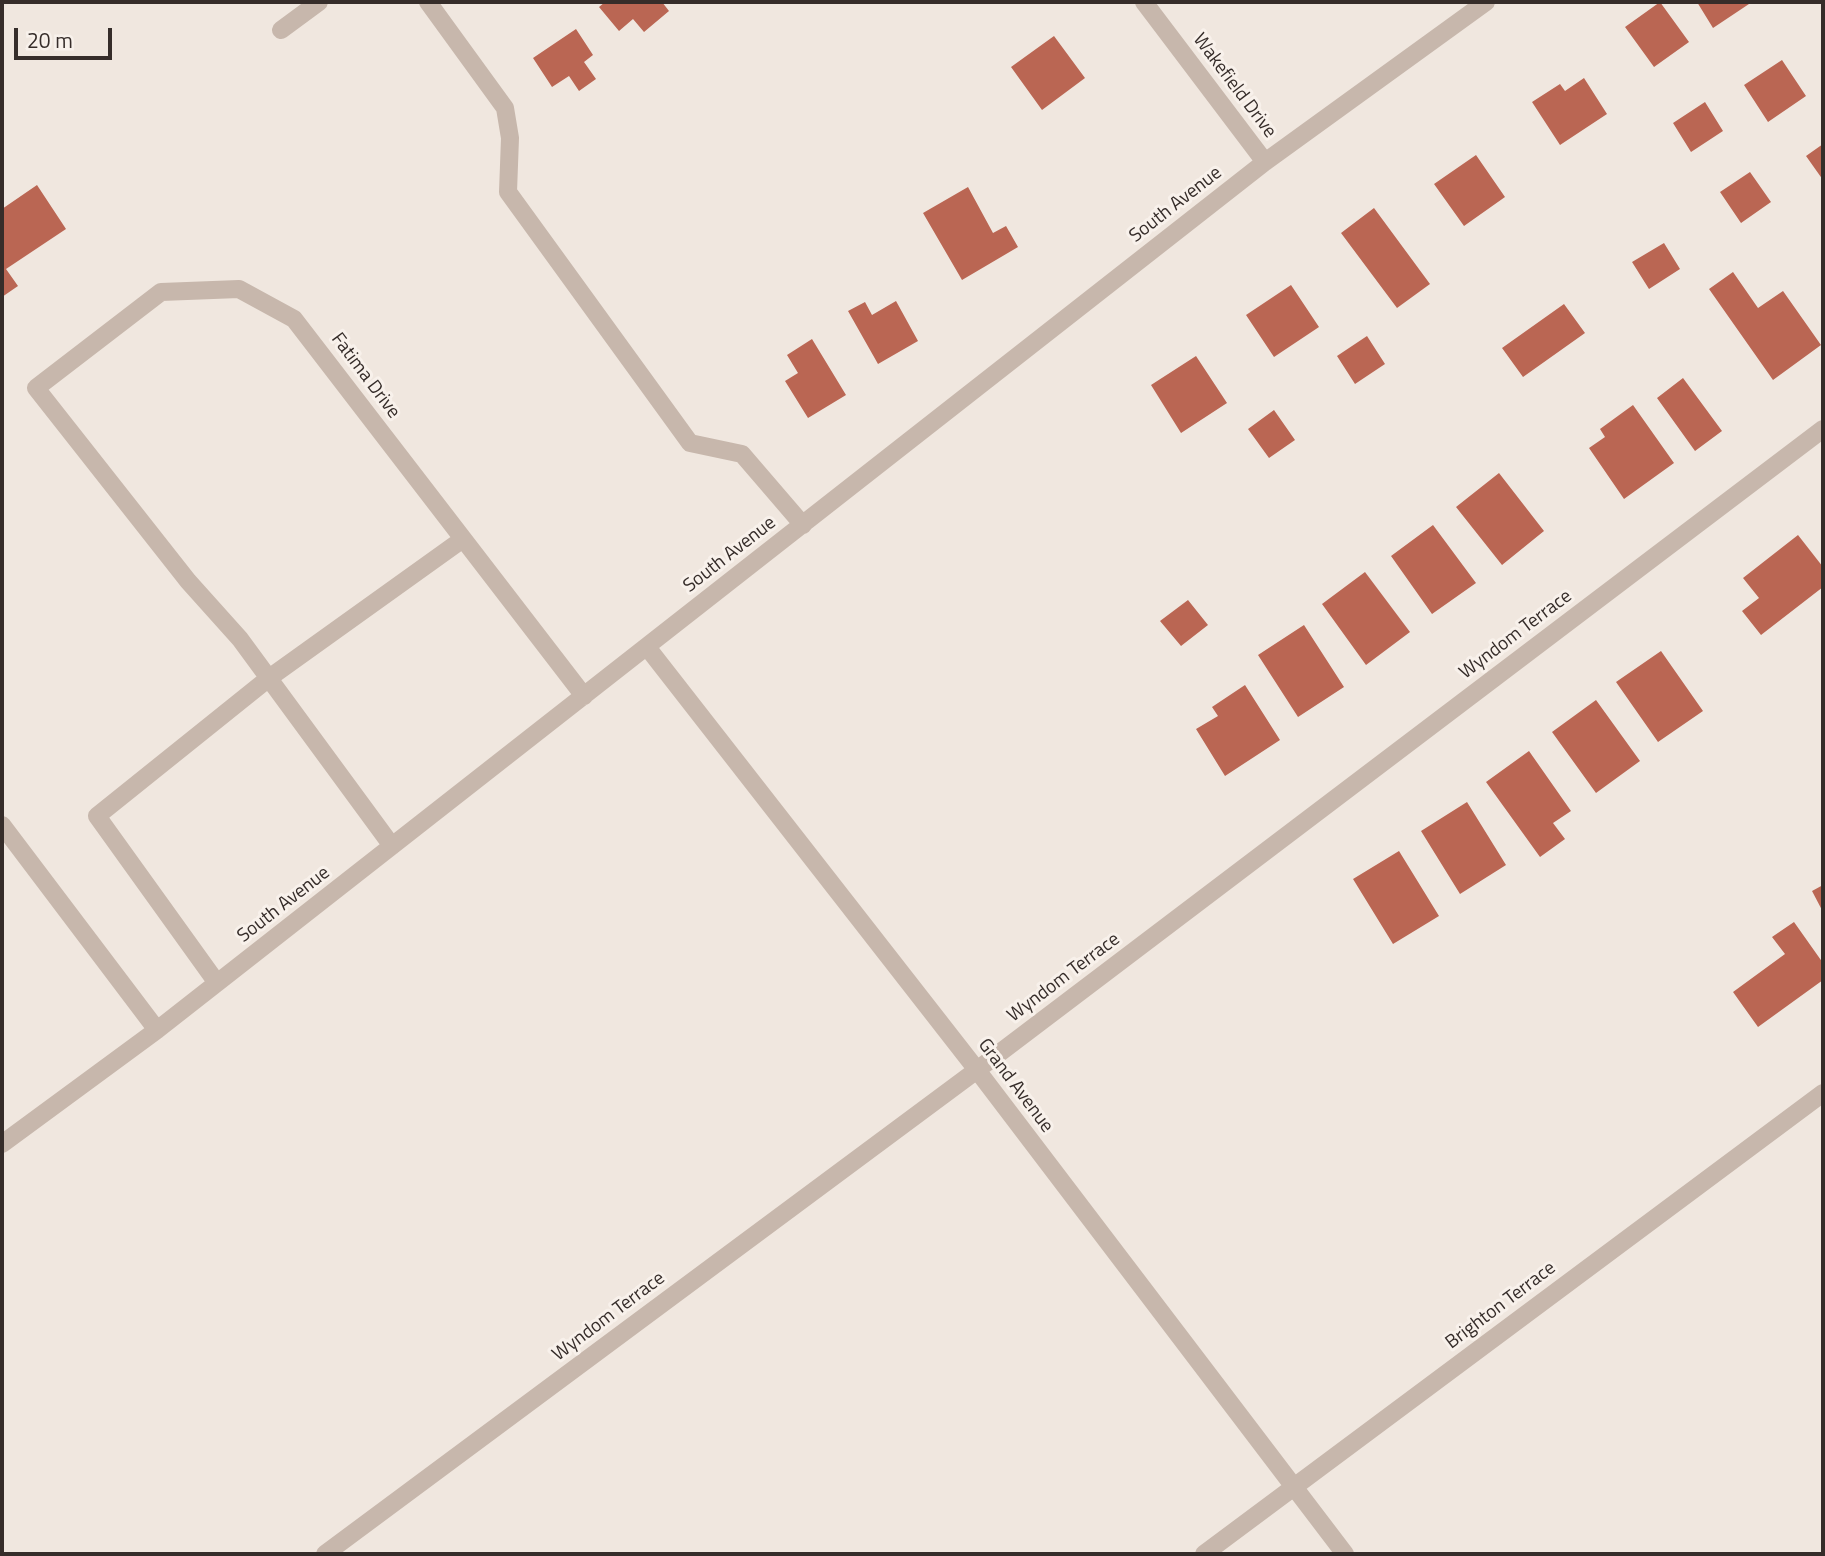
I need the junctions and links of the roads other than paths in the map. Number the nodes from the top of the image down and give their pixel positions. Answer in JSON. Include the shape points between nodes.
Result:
{"nodes":[{"id":1,"x":320,"y":2,"type":"edge"},
{"id":2,"x":428,"y":2,"type":"edge"},
{"id":3,"x":1144,"y":2,"type":"edge"},
{"id":4,"x":1486,"y":2,"type":"edge"},
{"id":5,"x":281,"y":30,"type":"dead end"},
{"id":6,"x":1265,"y":162,"type":"junction"},
{"id":7,"x":1823,"y":429,"type":"edge"},
{"id":8,"x":803,"y":525,"type":"junction"},
{"id":9,"x":463,"y":539,"type":"junction"},
{"id":10,"x":647,"y":647,"type":"junction"},
{"id":11,"x":268,"y":678,"type":"junction"},
{"id":12,"x":584,"y":696,"type":"junction"},
{"id":13,"x":2,"y":825,"type":"edge"},
{"id":14,"x":392,"y":846,"type":"junction"},
{"id":15,"x":217,"y":983,"type":"junction"},
{"id":16,"x":157,"y":1030,"type":"junction"},
{"id":17,"x":977,"y":1070,"type":"junction"},
{"id":18,"x":1823,"y":1093,"type":"edge"},
{"id":19,"x":2,"y":1144,"type":"edge"},
{"id":20,"x":1295,"y":1486,"type":"junction"},
{"id":21,"x":325,"y":1554,"type":"edge"},
{"id":22,"x":1205,"y":1554,"type":"edge"},
{"id":23,"x":1345,"y":1554,"type":"edge"}],
"edges":[{"from":1,"to":5,"type":"street"},
{"from":2,"to":8,"type":"street","via":[[505,108],[510,138],[508,192],[690,443],[742,454]]},
{"from":3,"to":6,"type":"street","name":"Wakefield Drive"},
{"from":4,"to":6,"type":"street","name":"South Avenue"},
{"from":6,"to":8,"type":"street","name":"South Avenue"},
{"from":7,"to":17,"type":"street","name":"Wyndom Terrace"},
{"from":8,"to":10,"type":"street","name":"South Avenue"},
{"from":9,"to":11,"type":"street"},
{"from":9,"to":11,"type":"street","name":"Fatima Drive","via":[[295,319],[239,289],[161,292],[36,388]]},
{"from":9,"to":12,"type":"street","name":"Fatima Drive"},
{"from":10,"to":12,"type":"street","name":"South Avenue"},
{"from":10,"to":17,"type":"street","name":"Grand Avenue"},
{"from":11,"to":14,"type":"street"},
{"from":11,"to":15,"type":"street","via":[[97,816]]},
{"from":12,"to":14,"type":"street","name":"South Avenue"},
{"from":13,"to":16,"type":"street"},
{"from":14,"to":15,"type":"street","name":"South Avenue"},
{"from":15,"to":16,"type":"street","name":"South Avenue"},
{"from":16,"to":19,"type":"street","name":"South Avenue"},
{"from":17,"to":20,"type":"street","name":"Grand Avenue"},
{"from":17,"to":21,"type":"street","name":"Wyndom Terrace"},
{"from":18,"to":20,"type":"street","name":"Brighton Terrace"},
{"from":20,"to":22,"type":"street","name":"Brighton Terrace"},
{"from":20,"to":23,"type":"street","name":"Grand Avenue"}]}
